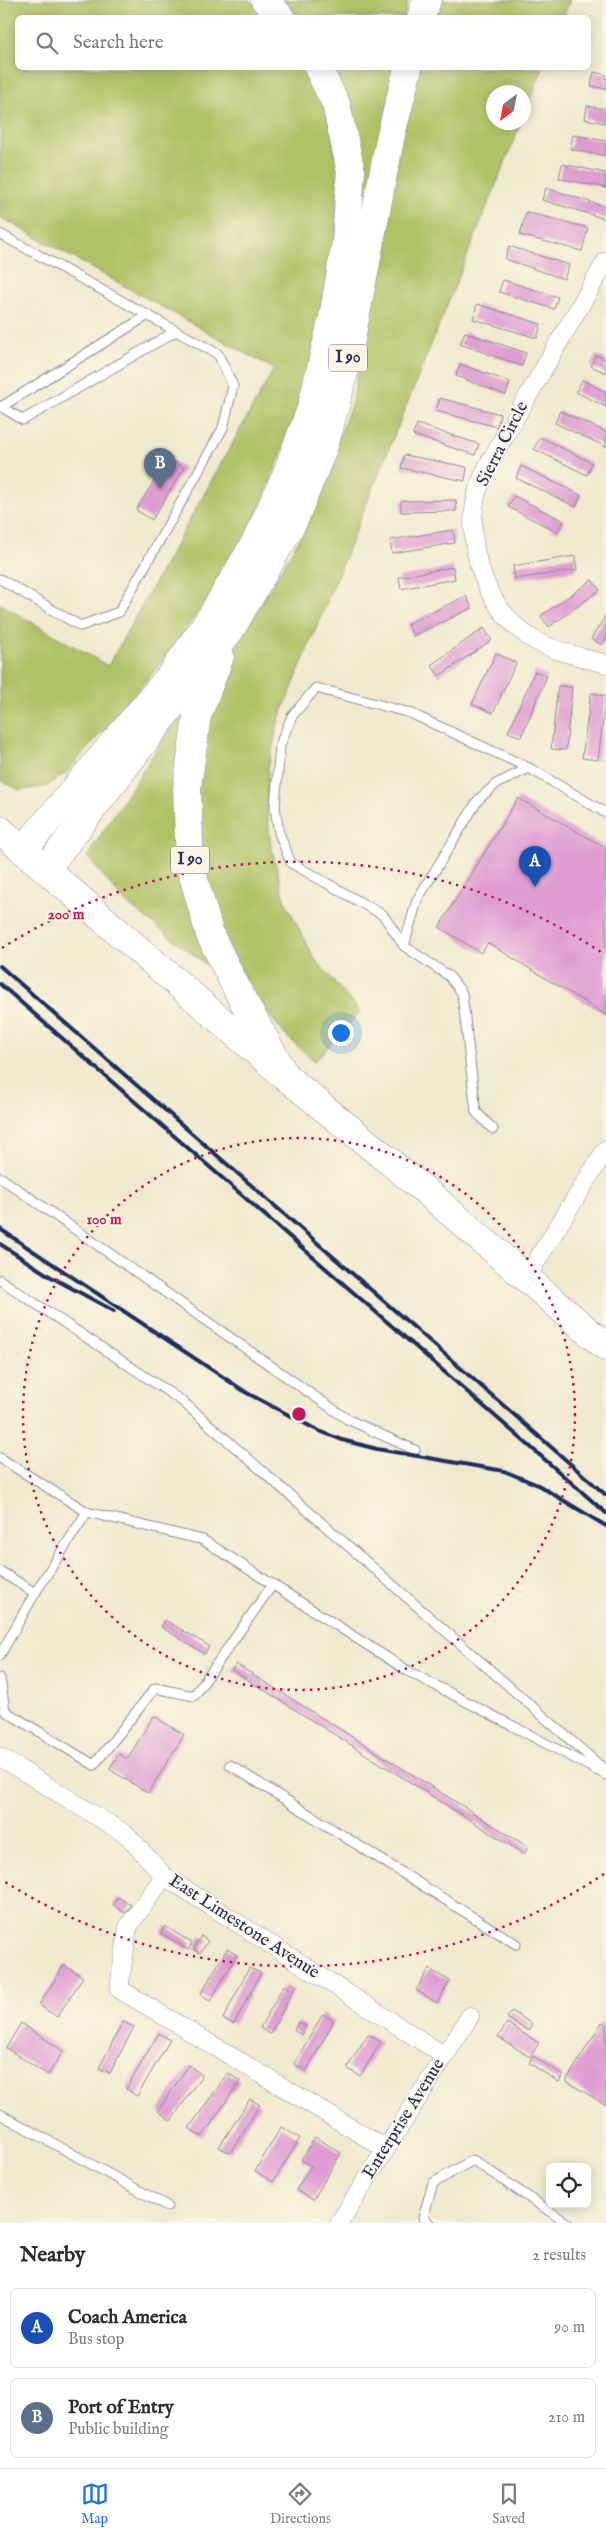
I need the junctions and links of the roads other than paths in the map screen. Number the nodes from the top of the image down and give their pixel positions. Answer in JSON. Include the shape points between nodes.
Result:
{"nodes":[{"id":1,"x":265,"y":0,"type":"edge"},
{"id":2,"x":427,"y":0,"type":"edge"},
{"id":3,"x":278,"y":15,"type":"edge"},
{"id":4,"x":421,"y":15,"type":"edge"},
{"id":5,"x":319,"y":70,"type":"edge"},
{"id":6,"x":408,"y":70,"type":"edge"},
{"id":7,"x":0,"y":234,"type":"edge"},
{"id":8,"x":606,"y":261,"type":"edge"},
{"id":9,"x":148,"y":315,"type":"junction"},
{"id":10,"x":176,"y":330,"type":"junction"},
{"id":11,"x":1,"y":406,"type":"edge"},
{"id":12,"x":0,"y":579,"type":"edge"},
{"id":13,"x":231,"y":629,"type":"junction"},
{"id":14,"x":606,"y":664,"type":"edge"},
{"id":15,"x":529,"y":768,"type":"junction"},
{"id":16,"x":606,"y":813,"type":"edge"},
{"id":17,"x":0,"y":830,"type":"edge"},
{"id":18,"x":23,"y":850,"type":"junction"},
{"id":19,"x":46,"y":869,"type":"junction"},
{"id":20,"x":404,"y":946,"type":"junction"},
{"id":21,"x":286,"y":1077,"type":"junction"},
{"id":22,"x":493,"y":1129,"type":"dead end"},
{"id":23,"x":606,"y":1149,"type":"edge"},
{"id":24,"x":0,"y":1177,"type":"edge"},
{"id":25,"x":526,"y":1278,"type":"junction"},
{"id":26,"x":0,"y":1280,"type":"edge"},
{"id":27,"x":606,"y":1347,"type":"edge"},
{"id":28,"x":414,"y":1450,"type":"dead end"},
{"id":29,"x":0,"y":1458,"type":"edge"},
{"id":30,"x":87,"y":1512,"type":"junction"},
{"id":31,"x":0,"y":1571,"type":"edge"},
{"id":32,"x":273,"y":1584,"type":"junction"},
{"id":33,"x":35,"y":1593,"type":"junction"},
{"id":34,"x":0,"y":1655,"type":"edge"},
{"id":35,"x":0,"y":1678,"type":"edge"},
{"id":36,"x":0,"y":1757,"type":"edge"},
{"id":37,"x":230,"y":1765,"type":"dead end"},
{"id":38,"x":606,"y":1771,"type":"edge"},
{"id":39,"x":606,"y":1775,"type":"edge"},
{"id":40,"x":164,"y":1876,"type":"junction"},
{"id":41,"x":516,"y":1944,"type":"dead end"},
{"id":42,"x":470,"y":2016,"type":"dead end"},
{"id":43,"x":445,"y":2056,"type":"junction"},
{"id":44,"x":0,"y":2114,"type":"edge"},
{"id":45,"x":386,"y":2149,"type":"junction"},
{"id":46,"x":167,"y":2206,"type":"dead end"},
{"id":47,"x":339,"y":2223,"type":"edge"},
{"id":48,"x":429,"y":2223,"type":"edge"},
{"id":49,"x":567,"y":2223,"type":"edge"}],
"edges":[{"from":1,"to":3,"type":"main road"},
{"from":2,"to":4,"type":"main road"},
{"from":5,"to":18,"type":"main road","via":[[336,104],[350,171],[346,242],[333,317],[311,409],[285,478],[256,543],[172,674]]},
{"from":6,"to":13,"type":"main road","number":"I 90","via":[[390,140],[346,365],[324,446],[294,520]]},
{"from":7,"to":9,"type":"lane"},
{"from":8,"to":14,"type":"street","name":"Sierra Circle","via":[[488,465],[476,497],[474,541],[485,586],[506,616],[534,639],[563,652]]},
{"from":9,"to":10,"type":"lane"},
{"from":9,"to":11,"type":"lane"},
{"from":10,"to":11,"type":"lane","via":[[24,420]]},
{"from":10,"to":12,"type":"lane","via":[[218,354],[233,386],[223,428],[118,612],[80,626]]},
{"from":13,"to":19,"type":"main road","number":"I 90"},
{"from":13,"to":21,"type":"main road","number":"I 90","via":[[198,716],[187,788],[190,865],[210,935]]},
{"from":15,"to":16,"type":"lane"},
{"from":15,"to":20,"type":"lane","via":[[496,784],[478,800],[417,900]]},
{"from":15,"to":20,"type":"lane","via":[[410,713],[316,688],[292,716],[280,745],[275,807],[279,833],[291,863],[383,915]]},
{"from":17,"to":18,"type":"main road"},
{"from":18,"to":19,"type":"main road"},
{"from":19,"to":21,"type":"main road"},
{"from":20,"to":22,"type":"lane","via":[[449,976],[462,993],[476,1112]]},
{"from":21,"to":25,"type":"main road"},
{"from":23,"to":25,"type":"street"},
{"from":24,"to":28,"type":"lane","via":[[347,1418]]},
{"from":25,"to":27,"type":"main road"},
{"from":26,"to":38,"type":"lane","via":[[182,1401]]},
{"from":29,"to":30,"type":"lane"},
{"from":30,"to":32,"type":"lane","via":[[203,1540]]},
{"from":30,"to":33,"type":"lane"},
{"from":31,"to":33,"type":"lane"},
{"from":32,"to":35,"type":"lane","via":[[194,1696],[155,1688],[94,1764],[5,1711]]},
{"from":32,"to":39,"type":"lane","via":[[408,1671]]},
{"from":33,"to":34,"type":"lane"},
{"from":36,"to":40,"type":"street","name":"East Limestone Avenue","via":[[126,1834]]},
{"from":37,"to":41,"type":"lane"},
{"from":40,"to":43,"type":"street","name":"East Limestone Avenue"},
{"from":40,"to":45,"type":"street","via":[[128,1927],[118,1989]]},
{"from":42,"to":43,"type":"street","name":"Enterprise Avenue"},
{"from":43,"to":45,"type":"street","name":"Enterprise Avenue"},
{"from":44,"to":46,"type":"lane"},
{"from":45,"to":47,"type":"street","name":"Enterprise Avenue"},
{"from":48,"to":49,"type":"lane","via":[[423,2218],[433,2183],[472,2160]]}]}
